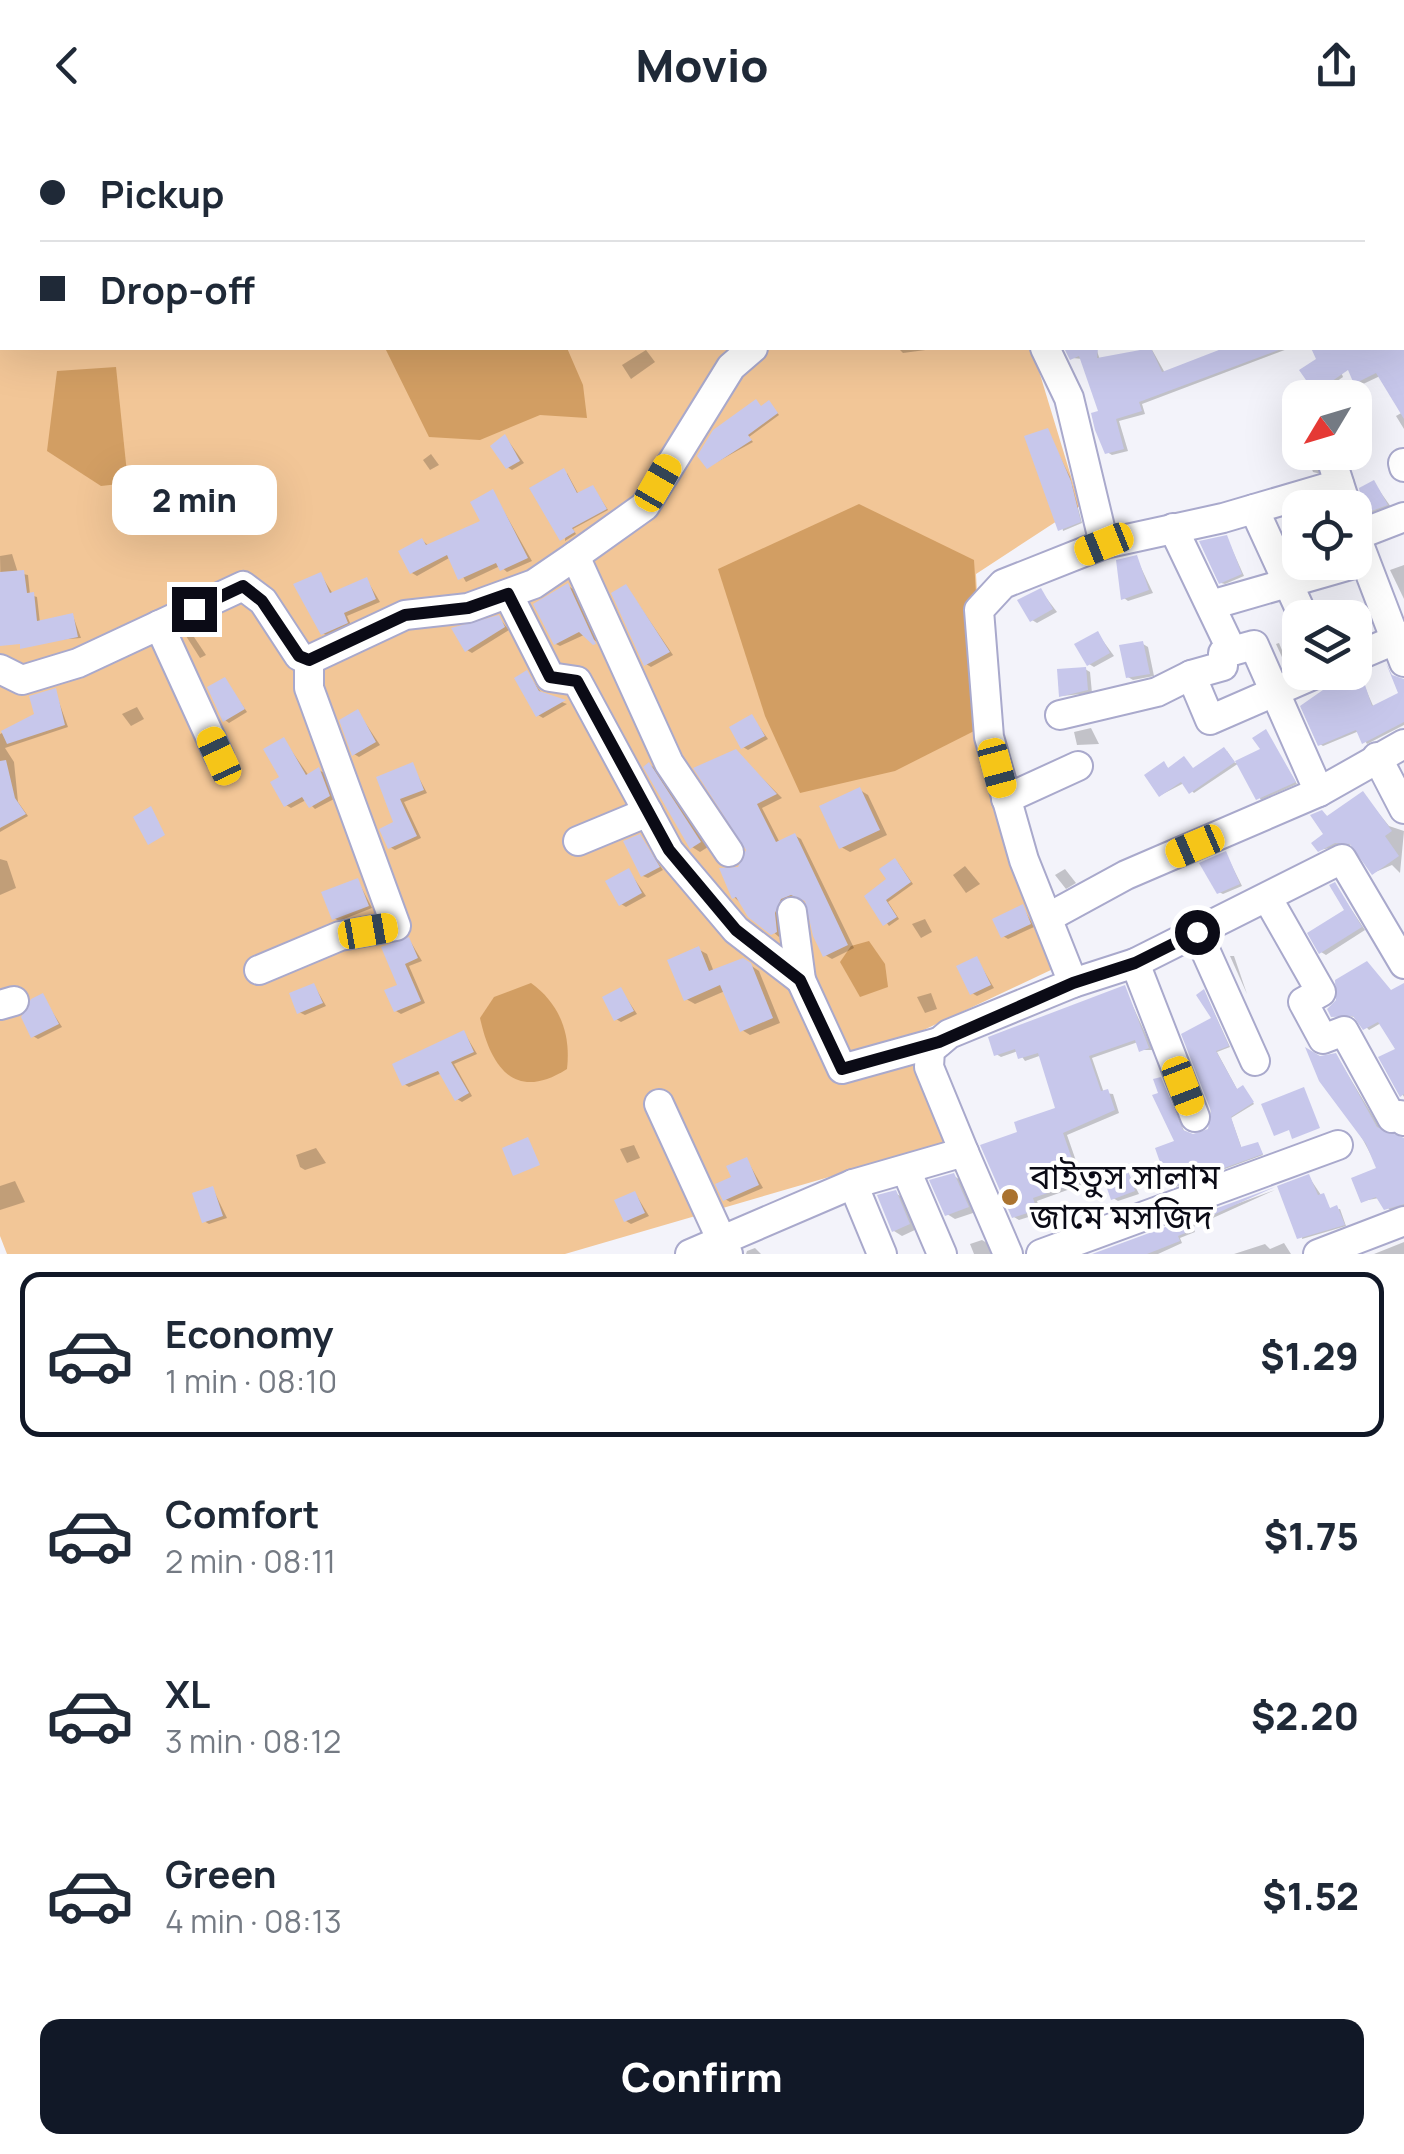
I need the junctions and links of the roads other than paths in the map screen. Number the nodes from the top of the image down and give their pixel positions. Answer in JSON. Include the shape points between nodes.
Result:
{"nodes":[{"id":1,"x":1046,"y":350,"type":"edge"},
{"id":2,"x":725,"y":357,"type":"edge"},
{"id":3,"x":1282,"y":505,"type":"edge"},
{"id":4,"x":1254,"y":509,"type":"junction"},
{"id":5,"x":1404,"y":517,"type":"edge"},
{"id":6,"x":1173,"y":528,"type":"junction"},
{"id":7,"x":1372,"y":536,"type":"edge"},
{"id":8,"x":1104,"y":544,"type":"junction"},
{"id":9,"x":575,"y":556,"type":"junction"},
{"id":10,"x":1372,"y":578,"type":"edge"},
{"id":11,"x":1296,"y":580,"type":"edge"},
{"id":12,"x":1289,"y":584,"type":"junction"},
{"id":13,"x":508,"y":594,"type":"junction"},
{"id":14,"x":1296,"y":600,"type":"edge"},
{"id":15,"x":1211,"y":605,"type":"junction"},
{"id":16,"x":159,"y":625,"type":"junction"},
{"id":17,"x":1400,"y":646,"type":"edge"},
{"id":18,"x":1232,"y":651,"type":"junction"},
{"id":19,"x":1372,"y":653,"type":"edge"},
{"id":20,"x":309,"y":660,"type":"junction"},
{"id":21,"x":0,"y":670,"type":"edge"},
{"id":22,"x":1191,"y":675,"type":"junction"},
{"id":23,"x":1282,"y":689,"type":"edge"},
{"id":24,"x":1272,"y":694,"type":"junction"},
{"id":25,"x":1060,"y":715,"type":"dead end"},
{"id":26,"x":1404,"y":744,"type":"edge"},
{"id":27,"x":219,"y":756,"type":"dead end"},
{"id":28,"x":1377,"y":757,"type":"junction"},
{"id":29,"x":1078,"y":766,"type":"dead end"},
{"id":30,"x":1319,"y":792,"type":"junction"},
{"id":31,"x":1006,"y":799,"type":"junction"},
{"id":32,"x":1404,"y":809,"type":"edge"},
{"id":33,"x":648,"y":812,"type":"junction"},
{"id":34,"x":578,"y":841,"type":"dead end"},
{"id":35,"x":730,"y":852,"type":"dead end"},
{"id":36,"x":1268,"y":899,"type":"junction"},
{"id":37,"x":792,"y":912,"type":"dead end"},
{"id":38,"x":1049,"y":917,"type":"junction"},
{"id":39,"x":1197,"y":932,"type":"junction"},
{"id":40,"x":1135,"y":963,"type":"junction"},
{"id":41,"x":1404,"y":964,"type":"edge"},
{"id":42,"x":260,"y":970,"type":"dead end"},
{"id":43,"x":800,"y":980,"type":"junction"},
{"id":44,"x":1073,"y":983,"type":"junction"},
{"id":45,"x":939,"y":1042,"type":"junction"},
{"id":46,"x":1256,"y":1061,"type":"dead end"},
{"id":47,"x":659,"y":1104,"type":"dead end"},
{"id":48,"x":1195,"y":1117,"type":"dead end"},
{"id":49,"x":1404,"y":1121,"type":"edge"},
{"id":50,"x":1338,"y":1146,"type":"dead end"},
{"id":51,"x":964,"y":1152,"type":"junction"},
{"id":52,"x":906,"y":1170,"type":"junction"},
{"id":53,"x":853,"y":1184,"type":"junction"},
{"id":54,"x":1404,"y":1221,"type":"edge"},
{"id":55,"x":725,"y":1248,"type":"edge"},
{"id":56,"x":690,"y":1254,"type":"edge"},
{"id":57,"x":882,"y":1254,"type":"edge"},
{"id":58,"x":942,"y":1254,"type":"edge"},
{"id":59,"x":1008,"y":1254,"type":"edge"},
{"id":60,"x":1041,"y":1254,"type":"edge"},
{"id":61,"x":1318,"y":1254,"type":"edge"}],
"edges":[{"from":1,"to":8,"type":"street","via":[[1070,398]]},
{"from":2,"to":9,"type":"street","via":[[644,506]]},
{"from":3,"to":4,"type":"street"},
{"from":4,"to":6,"type":"street"},
{"from":4,"to":12,"type":"street"},
{"from":5,"to":7,"type":"street"},
{"from":6,"to":8,"type":"street"},
{"from":6,"to":15,"type":"street"},
{"from":8,"to":31,"type":"street","via":[[1003,584],[978,610],[989,736]]},
{"from":9,"to":13,"type":"street"},
{"from":9,"to":35,"type":"street","via":[[669,763]]},
{"from":10,"to":17,"type":"street"},
{"from":11,"to":12,"type":"street"},
{"from":12,"to":14,"type":"street"},
{"from":12,"to":15,"type":"street"},
{"from":13,"to":20,"type":"street","via":[[468,608],[405,615]]},
{"from":13,"to":33,"type":"street","via":[[550,677],[577,681]]},
{"from":15,"to":18,"type":"street"},
{"from":16,"to":20,"type":"street","via":[[243,586]]},
{"from":16,"to":21,"type":"street","via":[[78,663],[22,680]]},
{"from":16,"to":27,"type":"street"},
{"from":17,"to":19,"type":"street"},
{"from":18,"to":22,"type":"street","via":[[1223,652],[1223,666]]},
{"from":18,"to":24,"type":"street","via":[[1254,645]]},
{"from":20,"to":42,"type":"street","via":[[308,688],[396,926],[340,936]]},
{"from":22,"to":24,"type":"street","via":[[1210,720]]},
{"from":22,"to":25,"type":"street","via":[[1157,692]]},
{"from":23,"to":24,"type":"street"},
{"from":24,"to":30,"type":"street"},
{"from":26,"to":28,"type":"street"},
{"from":28,"to":30,"type":"street"},
{"from":28,"to":32,"type":"street"},
{"from":29,"to":31,"type":"street"},
{"from":30,"to":38,"type":"street","via":[[1126,875]]},
{"from":31,"to":38,"type":"street"},
{"from":33,"to":34,"type":"street"},
{"from":33,"to":43,"type":"street","via":[[669,850],[736,930]]},
{"from":36,"to":39,"type":"street"},
{"from":36,"to":41,"type":"street","via":[[1342,859]]},
{"from":36,"to":49,"type":"street","via":[[1321,992],[1303,1002],[1323,1038],[1344,1031],[1392,1118]]},
{"from":37,"to":43,"type":"street"},
{"from":38,"to":44,"type":"street"},
{"from":39,"to":40,"type":"street"},
{"from":39,"to":46,"type":"street"},
{"from":40,"to":44,"type":"street"},
{"from":40,"to":48,"type":"street"},
{"from":43,"to":45,"type":"street","via":[[842,1069]]},
{"from":44,"to":45,"type":"street"},
{"from":45,"to":51,"type":"street","via":[[930,1050],[929,1066]]},
{"from":47,"to":55,"type":"street"},
{"from":50,"to":60,"type":"street"},
{"from":51,"to":52,"type":"street"},
{"from":51,"to":59,"type":"street"},
{"from":52,"to":53,"type":"street"},
{"from":52,"to":58,"type":"street"},
{"from":53,"to":55,"type":"street"},
{"from":53,"to":57,"type":"street"},
{"from":54,"to":61,"type":"street"},
{"from":55,"to":56,"type":"street"}]}
